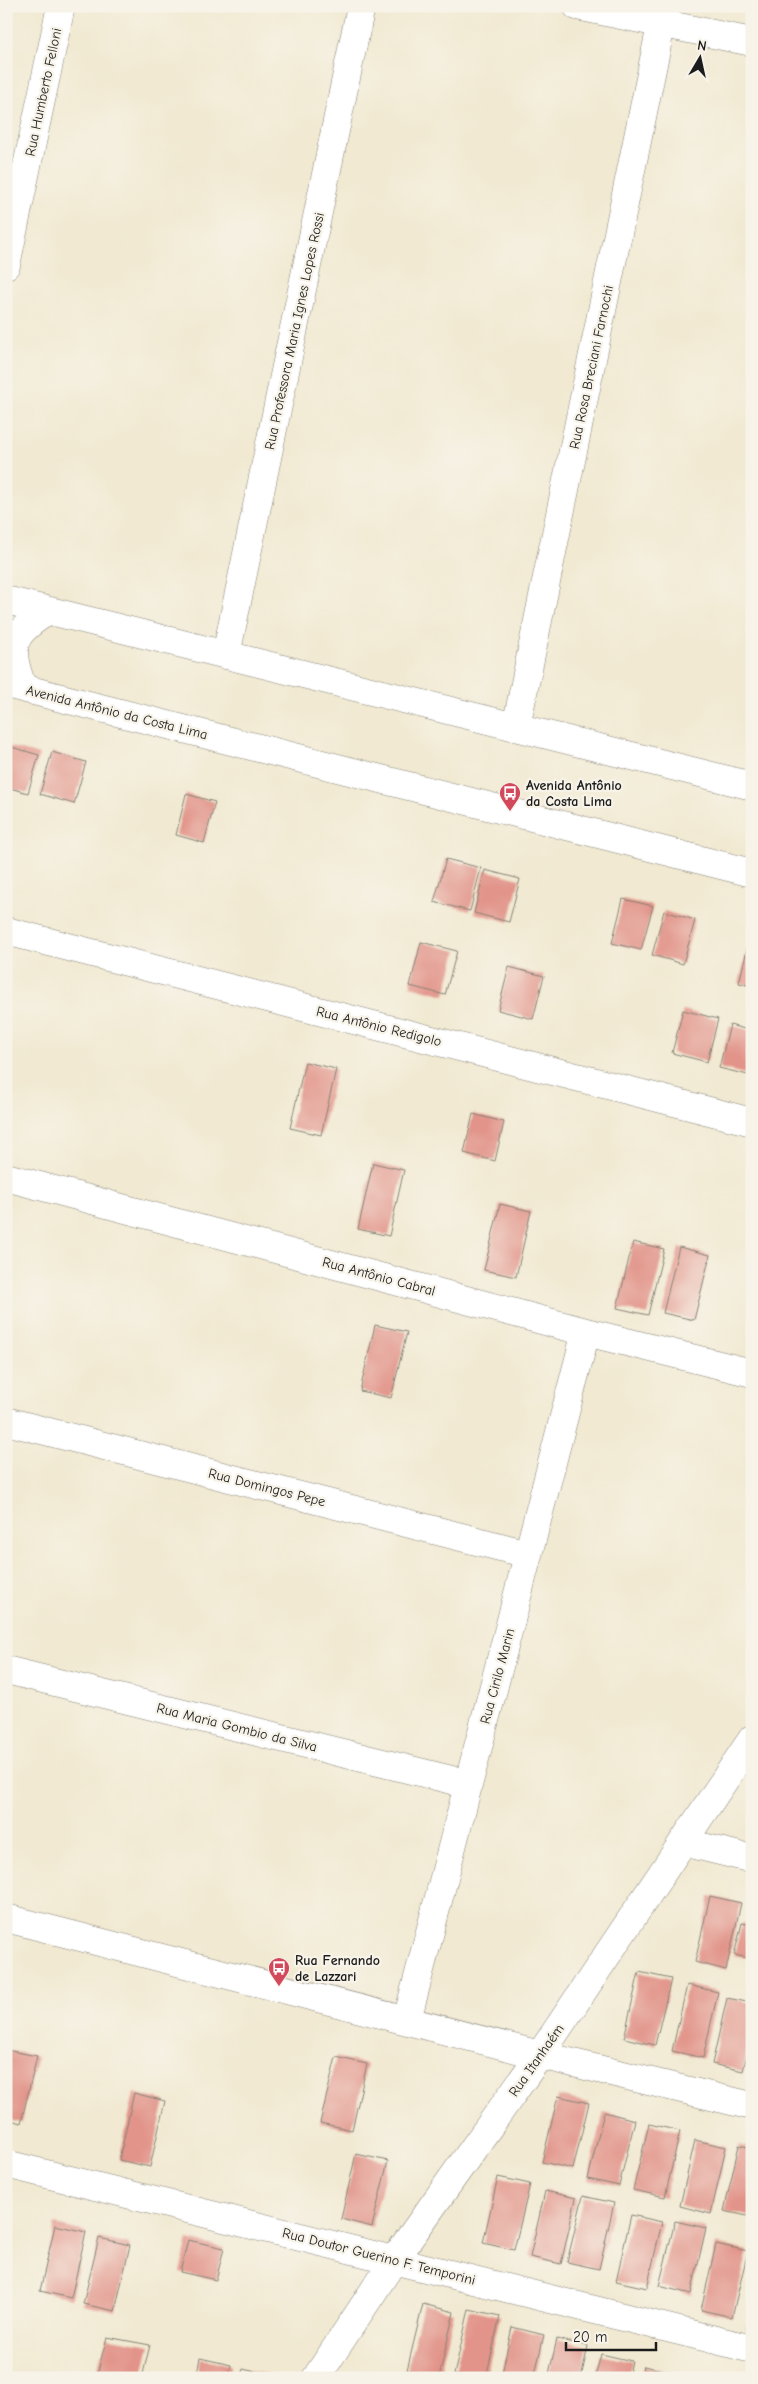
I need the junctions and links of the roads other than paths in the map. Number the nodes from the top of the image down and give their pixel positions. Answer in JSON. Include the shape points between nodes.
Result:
{"nodes":[{"id":1,"x":60,"y":6,"type":"edge"},
{"id":2,"x":361,"y":6,"type":"edge"},
{"id":3,"x":577,"y":6,"type":"edge"},
{"id":4,"x":663,"y":15,"type":"edge"},
{"id":5,"x":752,"y":42,"type":"edge"},
{"id":6,"x":6,"y":265,"type":"edge"},
{"id":7,"x":6,"y":600,"type":"edge"},
{"id":8,"x":48,"y":610,"type":"junction"},
{"id":9,"x":226,"y":655,"type":"junction"},
{"id":10,"x":15,"y":686,"type":"edge"},
{"id":11,"x":516,"y":727,"type":"junction"},
{"id":12,"x":752,"y":786,"type":"edge"},
{"id":13,"x":752,"y":873,"type":"edge"},
{"id":14,"x":6,"y":931,"type":"edge"},
{"id":15,"x":752,"y":1122,"type":"edge"},
{"id":16,"x":6,"y":1177,"type":"edge"},
{"id":17,"x":586,"y":1332,"type":"junction"},
{"id":18,"x":752,"y":1373,"type":"edge"},
{"id":19,"x":6,"y":1421,"type":"edge"},
{"id":20,"x":528,"y":1554,"type":"junction"},
{"id":21,"x":6,"y":1670,"type":"edge"},
{"id":22,"x":752,"y":1740,"type":"edge"},
{"id":23,"x":468,"y":1784,"type":"junction"},
{"id":24,"x":683,"y":1842,"type":"junction"},
{"id":25,"x":752,"y":1859,"type":"edge"},
{"id":26,"x":6,"y":1918,"type":"edge"},
{"id":27,"x":407,"y":2020,"type":"junction"},
{"id":28,"x":540,"y":2055,"type":"junction"},
{"id":29,"x":752,"y":2106,"type":"edge"},
{"id":30,"x":6,"y":2164,"type":"edge"},
{"id":31,"x":394,"y":2260,"type":"junction"},
{"id":32,"x":752,"y":2349,"type":"edge"},
{"id":33,"x":316,"y":2378,"type":"edge"}],
"edges":[{"from":1,"to":6,"type":"street","name":"Rua Humberto Felloni"},
{"from":2,"to":9,"type":"street","name":"Rua Professora Maria Ignes Lopes Rossi"},
{"from":3,"to":4,"type":"street"},
{"from":4,"to":5,"type":"street"},
{"from":4,"to":11,"type":"street","name":"Rua Rosa Breciani Farnochi"},
{"from":7,"to":8,"type":"street"},
{"from":8,"to":9,"type":"street"},
{"from":8,"to":10,"type":"street","via":[[28,623],[14,642]]},
{"from":9,"to":11,"type":"street"},
{"from":10,"to":13,"type":"street","name":"Avenida Antônio da Costa Lima"},
{"from":11,"to":12,"type":"street"},
{"from":14,"to":15,"type":"street","name":"Rua Antônio Redigolo"},
{"from":16,"to":17,"type":"street","name":"Rua Antônio Cabral"},
{"from":17,"to":18,"type":"street","name":"Rua Antônio Cabral"},
{"from":17,"to":20,"type":"street","name":"Rua Cirilo Marin"},
{"from":19,"to":20,"type":"street","name":"Rua Domingos Pepe"},
{"from":20,"to":23,"type":"street","name":"Rua Cirilo Marin"},
{"from":21,"to":23,"type":"street","name":"Rua Maria Gombio da Silva"},
{"from":22,"to":24,"type":"street","name":"Rua Itanhaém"},
{"from":23,"to":27,"type":"street","name":"Rua Cirilo Marin"},
{"from":24,"to":25,"type":"street"},
{"from":24,"to":28,"type":"street","name":"Rua Itanhaém"},
{"from":26,"to":27,"type":"street"},
{"from":27,"to":28,"type":"street"},
{"from":28,"to":29,"type":"street"},
{"from":28,"to":31,"type":"street","name":"Rua Itanhaém"},
{"from":30,"to":31,"type":"street","name":"Rua Doutor Guerino F. Temporini"},
{"from":31,"to":32,"type":"street","name":"Rua Doutor Guerino F. Temporini"},
{"from":31,"to":33,"type":"street","name":"Rua Itanhaém"}]}
